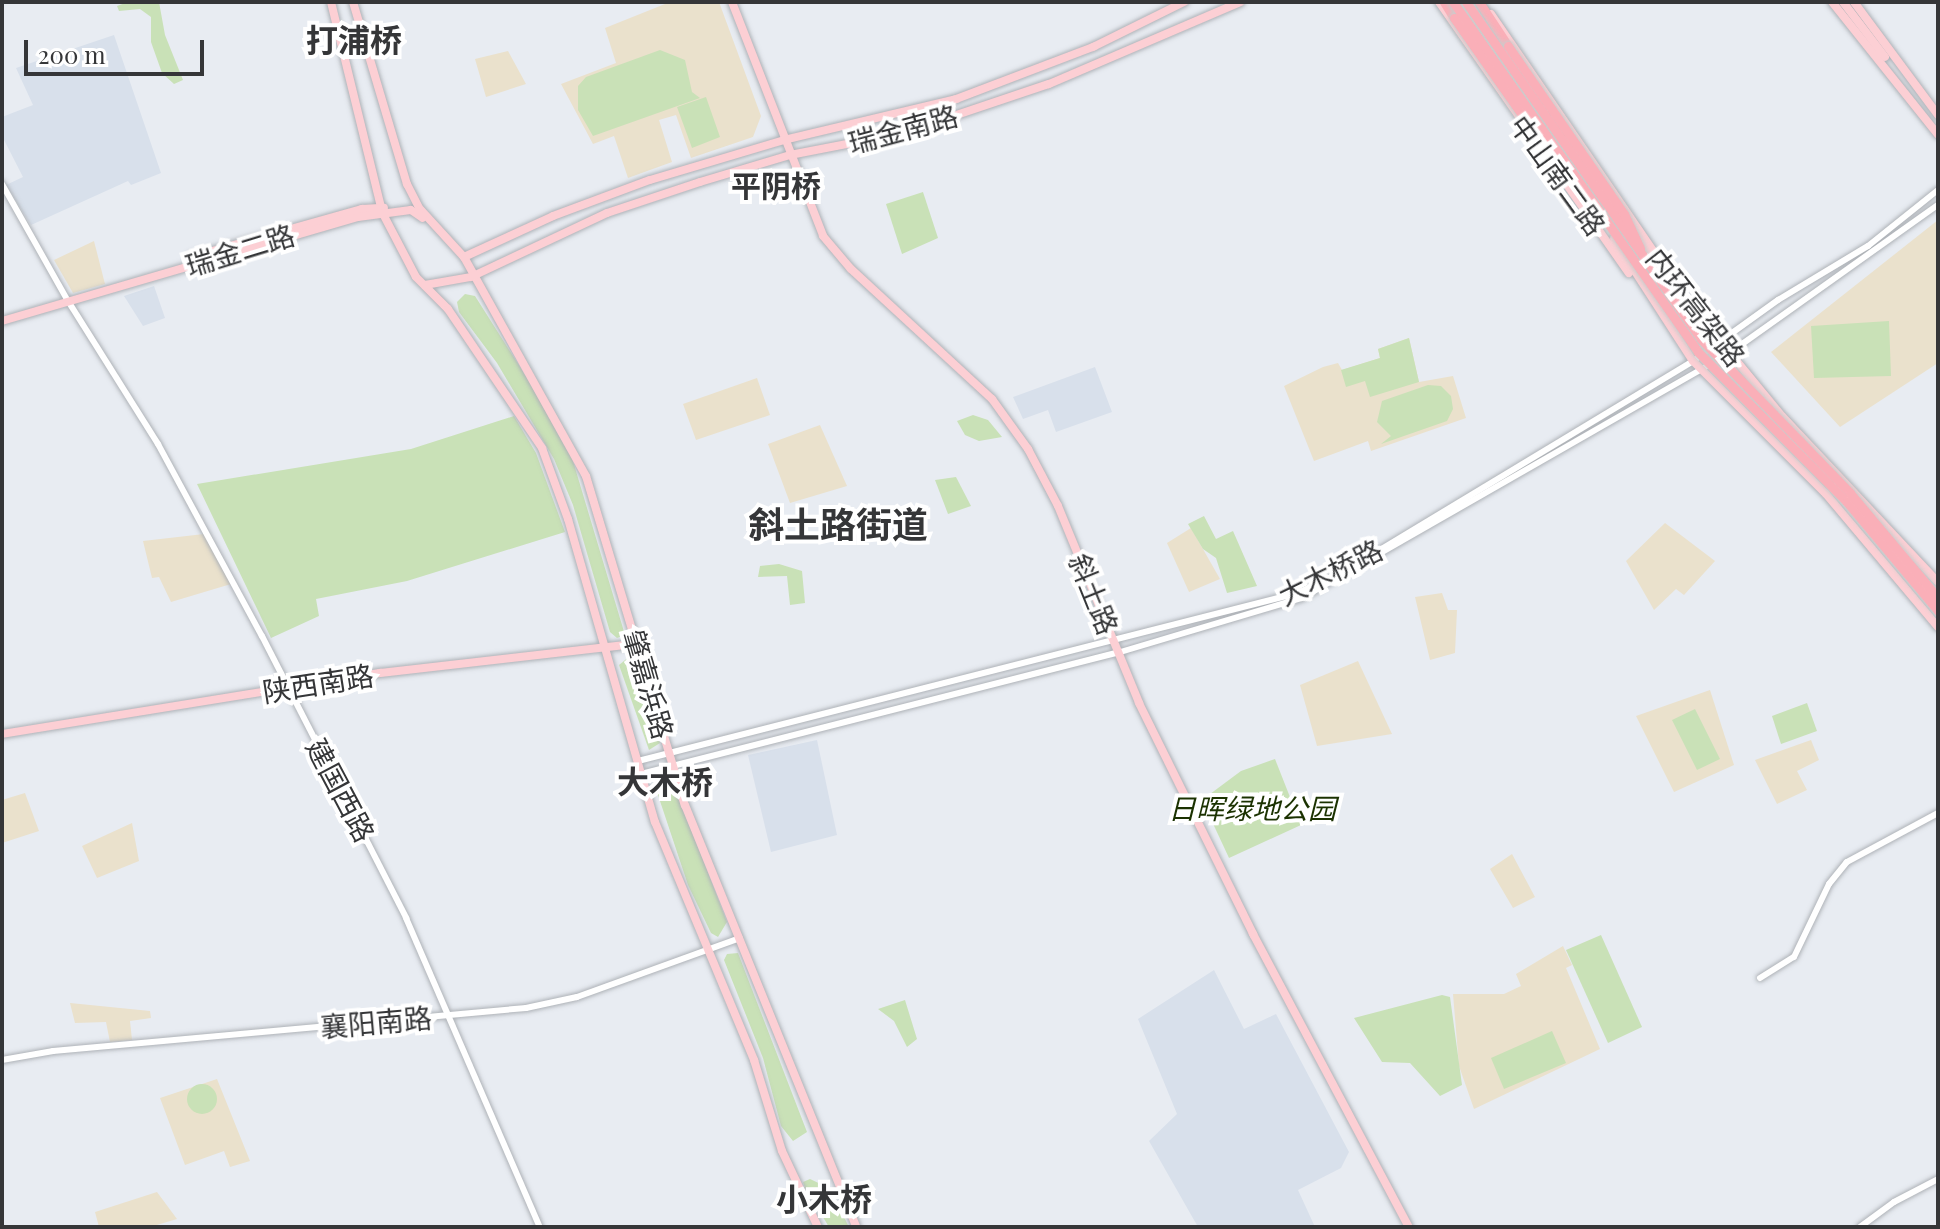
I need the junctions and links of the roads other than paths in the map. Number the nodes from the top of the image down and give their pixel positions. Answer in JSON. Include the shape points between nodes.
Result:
{"nodes":[{"id":1,"x":331,"y":2,"type":"edge"},
{"id":2,"x":353,"y":2,"type":"edge"},
{"id":3,"x":732,"y":2,"type":"edge"},
{"id":4,"x":1184,"y":2,"type":"edge"},
{"id":5,"x":1240,"y":2,"type":"edge"},
{"id":6,"x":1446,"y":2,"type":"edge"},
{"id":7,"x":1466,"y":2,"type":"edge"},
{"id":8,"x":1480,"y":2,"type":"edge"},
{"id":9,"x":1832,"y":2,"type":"edge"},
{"id":10,"x":1843,"y":2,"type":"edge"},
{"id":11,"x":1854,"y":2,"type":"edge"},
{"id":12,"x":1917,"y":88,"type":"junction"},
{"id":13,"x":1938,"y":115,"type":"edge"},
{"id":14,"x":1938,"y":135,"type":"edge"},
{"id":15,"x":784,"y":140,"type":"junction"},
{"id":16,"x":790,"y":155,"type":"junction"},
{"id":17,"x":2,"y":184,"type":"edge"},
{"id":18,"x":1938,"y":190,"type":"edge"},
{"id":19,"x":1938,"y":205,"type":"edge"},
{"id":20,"x":382,"y":210,"type":"junction"},
{"id":21,"x":464,"y":257,"type":"junction"},
{"id":22,"x":1646,"y":274,"type":"junction"},
{"id":23,"x":471,"y":277,"type":"junction"},
{"id":24,"x":425,"y":285,"type":"junction"},
{"id":25,"x":68,"y":301,"type":"junction"},
{"id":26,"x":1686,"y":306,"type":"junction"},
{"id":27,"x":2,"y":321,"type":"edge"},
{"id":28,"x":1718,"y":342,"type":"junction"},
{"id":29,"x":1681,"y":346,"type":"junction"},
{"id":30,"x":1728,"y":354,"type":"junction"},
{"id":31,"x":1693,"y":361,"type":"junction"},
{"id":32,"x":1700,"y":369,"type":"junction"},
{"id":33,"x":1938,"y":582,"type":"edge"},
{"id":34,"x":1938,"y":598,"type":"edge"},
{"id":35,"x":1938,"y":611,"type":"edge"},
{"id":36,"x":1938,"y":627,"type":"edge"},
{"id":37,"x":1113,"y":643,"type":"junction"},
{"id":38,"x":636,"y":644,"type":"junction"},
{"id":39,"x":605,"y":650,"type":"junction"},
{"id":40,"x":1117,"y":653,"type":"junction"},
{"id":41,"x":286,"y":688,"type":"junction"},
{"id":42,"x":2,"y":734,"type":"edge"},
{"id":43,"x":669,"y":753,"type":"junction"},
{"id":44,"x":638,"y":761,"type":"junction"},
{"id":45,"x":672,"y":768,"type":"junction"},
{"id":46,"x":641,"y":774,"type":"junction"},
{"id":47,"x":1938,"y":813,"type":"edge"},
{"id":48,"x":741,"y":938,"type":"junction"},
{"id":49,"x":708,"y":951,"type":"junction"},
{"id":50,"x":1760,"y":978,"type":"dead end"},
{"id":51,"x":449,"y":1015,"type":"junction"},
{"id":52,"x":2,"y":1060,"type":"edge"},
{"id":53,"x":1938,"y":1179,"type":"edge"},
{"id":54,"x":540,"y":1227,"type":"edge"},
{"id":55,"x":818,"y":1227,"type":"edge"},
{"id":56,"x":856,"y":1227,"type":"edge"},
{"id":57,"x":1409,"y":1227,"type":"edge"},
{"id":58,"x":1860,"y":1227,"type":"edge"}],
"edges":[{"from":1,"to":20,"type":"main road","name":"肇嘉浜路"},
{"from":2,"to":21,"type":"main road","name":"肇嘉浜路","via":[[407,184],[420,209]]},
{"from":3,"to":15,"type":"main road","name":"斜土路"},
{"from":4,"to":15,"type":"main road","name":"瑞金南路","via":[[1093,47],[956,99]]},
{"from":5,"to":16,"type":"main road","name":"瑞金南路","via":[[1034,89],[903,133]]},
{"from":6,"to":22,"type":"highway","name":"内环高架路","bridge":true},
{"from":6,"to":22,"type":"highway","bridge":true,"via":[[1591,213]]},
{"from":6,"to":29,"type":"main road","name":"中山南二路"},
{"from":6,"to":29,"type":"main road","name":"中山南二路","via":[[1581,183]]},
{"from":7,"to":22,"type":"highway","name":"内环高架路","bridge":true},
{"from":8,"to":22,"type":"highway","bridge":true,"via":[[1624,214]]},
{"from":8,"to":26,"type":"main road","name":"中山南二路","via":[[1570,145]]},
{"from":8,"to":26,"type":"main road","name":"中山南二路","via":[[1588,150]]},
{"from":9,"to":14,"type":"main road"},
{"from":10,"to":12,"type":"main road"},
{"from":11,"to":12,"type":"main road"},
{"from":12,"to":13,"type":"main road"},
{"from":15,"to":16,"type":"main road","name":"斜土路"},
{"from":15,"to":21,"type":"main road","name":"瑞金南路","via":[[606,195]]},
{"from":16,"to":23,"type":"main road","name":"瑞金南路","via":[[607,213]]},
{"from":16,"to":37,"type":"main road","name":"斜土路","via":[[834,251],[981,388],[1013,426],[1058,506]]},
{"from":17,"to":25,"type":"street","name":"建国西路"},
{"from":18,"to":28,"type":"street","name":"大木桥路","via":[[1868,246]]},
{"from":19,"to":30,"type":"street","name":"大木桥路"},
{"from":20,"to":21,"type":"main road","via":[[419,214]]},
{"from":20,"to":24,"type":"main road","name":"肇嘉浜路"},
{"from":20,"to":25,"type":"main road","name":"瑞金二路","via":[[192,260]]},
{"from":21,"to":23,"type":"main road","name":"肇嘉浜路"},
{"from":22,"to":34,"type":"highway","name":"内环高架路","bridge":true,"via":[[1721,362],[1850,493]]},
{"from":22,"to":35,"type":"highway","name":"内环高架路","bridge":true,"via":[[1698,352],[1847,502]]},
{"from":23,"to":24,"type":"main road","name":"瑞金南路"},
{"from":23,"to":38,"type":"main road","name":"肇嘉浜路","via":[[566,433],[586,476]]},
{"from":24,"to":39,"type":"main road","name":"肇嘉浜路","via":[[448,309],[542,448]]},
{"from":25,"to":27,"type":"main road","name":"瑞金二路"},
{"from":25,"to":41,"type":"street","name":"建国西路","via":[[164,454]]},
{"from":26,"to":28,"type":"main road","name":"中山南二路"},
{"from":28,"to":30,"type":"main road","name":"中山南二路"},
{"from":28,"to":31,"type":"street","name":"大木桥路"},
{"from":29,"to":31,"type":"main road","name":"中山南二路"},
{"from":30,"to":32,"type":"street","name":"大木桥路"},
{"from":30,"to":33,"type":"main road","name":"中山南二路"},
{"from":31,"to":32,"type":"main road","name":"中山南二路"},
{"from":31,"to":37,"type":"street","name":"大木桥路","via":[[1350,568],[1298,593]]},
{"from":32,"to":36,"type":"main road","name":"中山南二路","via":[[1826,494]]},
{"from":32,"to":40,"type":"street","name":"大木桥路","via":[[1302,598]]},
{"from":37,"to":40,"type":"main road","name":"斜土路"},
{"from":37,"to":43,"type":"street","name":"大木桥路"},
{"from":38,"to":39,"type":"main road","name":"陕西南路"},
{"from":38,"to":43,"type":"main road","name":"肇嘉浜路"},
{"from":39,"to":41,"type":"main road","name":"陕西南路"},
{"from":39,"to":44,"type":"main road","name":"肇嘉浜路"},
{"from":40,"to":45,"type":"street","name":"大木桥路"},
{"from":40,"to":57,"type":"main road","name":"斜土路","via":[[1253,934]]},
{"from":41,"to":42,"type":"main road","name":"陕西南路"},
{"from":41,"to":51,"type":"street","name":"建国西路","via":[[406,918]]},
{"from":43,"to":44,"type":"street","name":"大木桥路"},
{"from":43,"to":45,"type":"main road","name":"肇嘉浜路"},
{"from":44,"to":46,"type":"main road","name":"肇嘉浜路"},
{"from":45,"to":46,"type":"street","name":"大木桥路"},
{"from":45,"to":48,"type":"main road","name":"肇嘉浜路"},
{"from":46,"to":49,"type":"main road","name":"肇嘉浜路","via":[[670,863]]},
{"from":47,"to":50,"type":"street","via":[[1847,862],[1829,884],[1794,957]]},
{"from":48,"to":49,"type":"street","name":"襄阳南路"},
{"from":48,"to":56,"type":"main road","name":"肇嘉浜路"},
{"from":49,"to":51,"type":"street","name":"襄阳南路","via":[[567,1000]]},
{"from":49,"to":55,"type":"main road","name":"肇嘉浜路","via":[[754,1060],[782,1151]]},
{"from":51,"to":52,"type":"street","name":"襄阳南路"},
{"from":51,"to":54,"type":"street","name":"建国西路"},
{"from":53,"to":58,"type":"street"}]}
